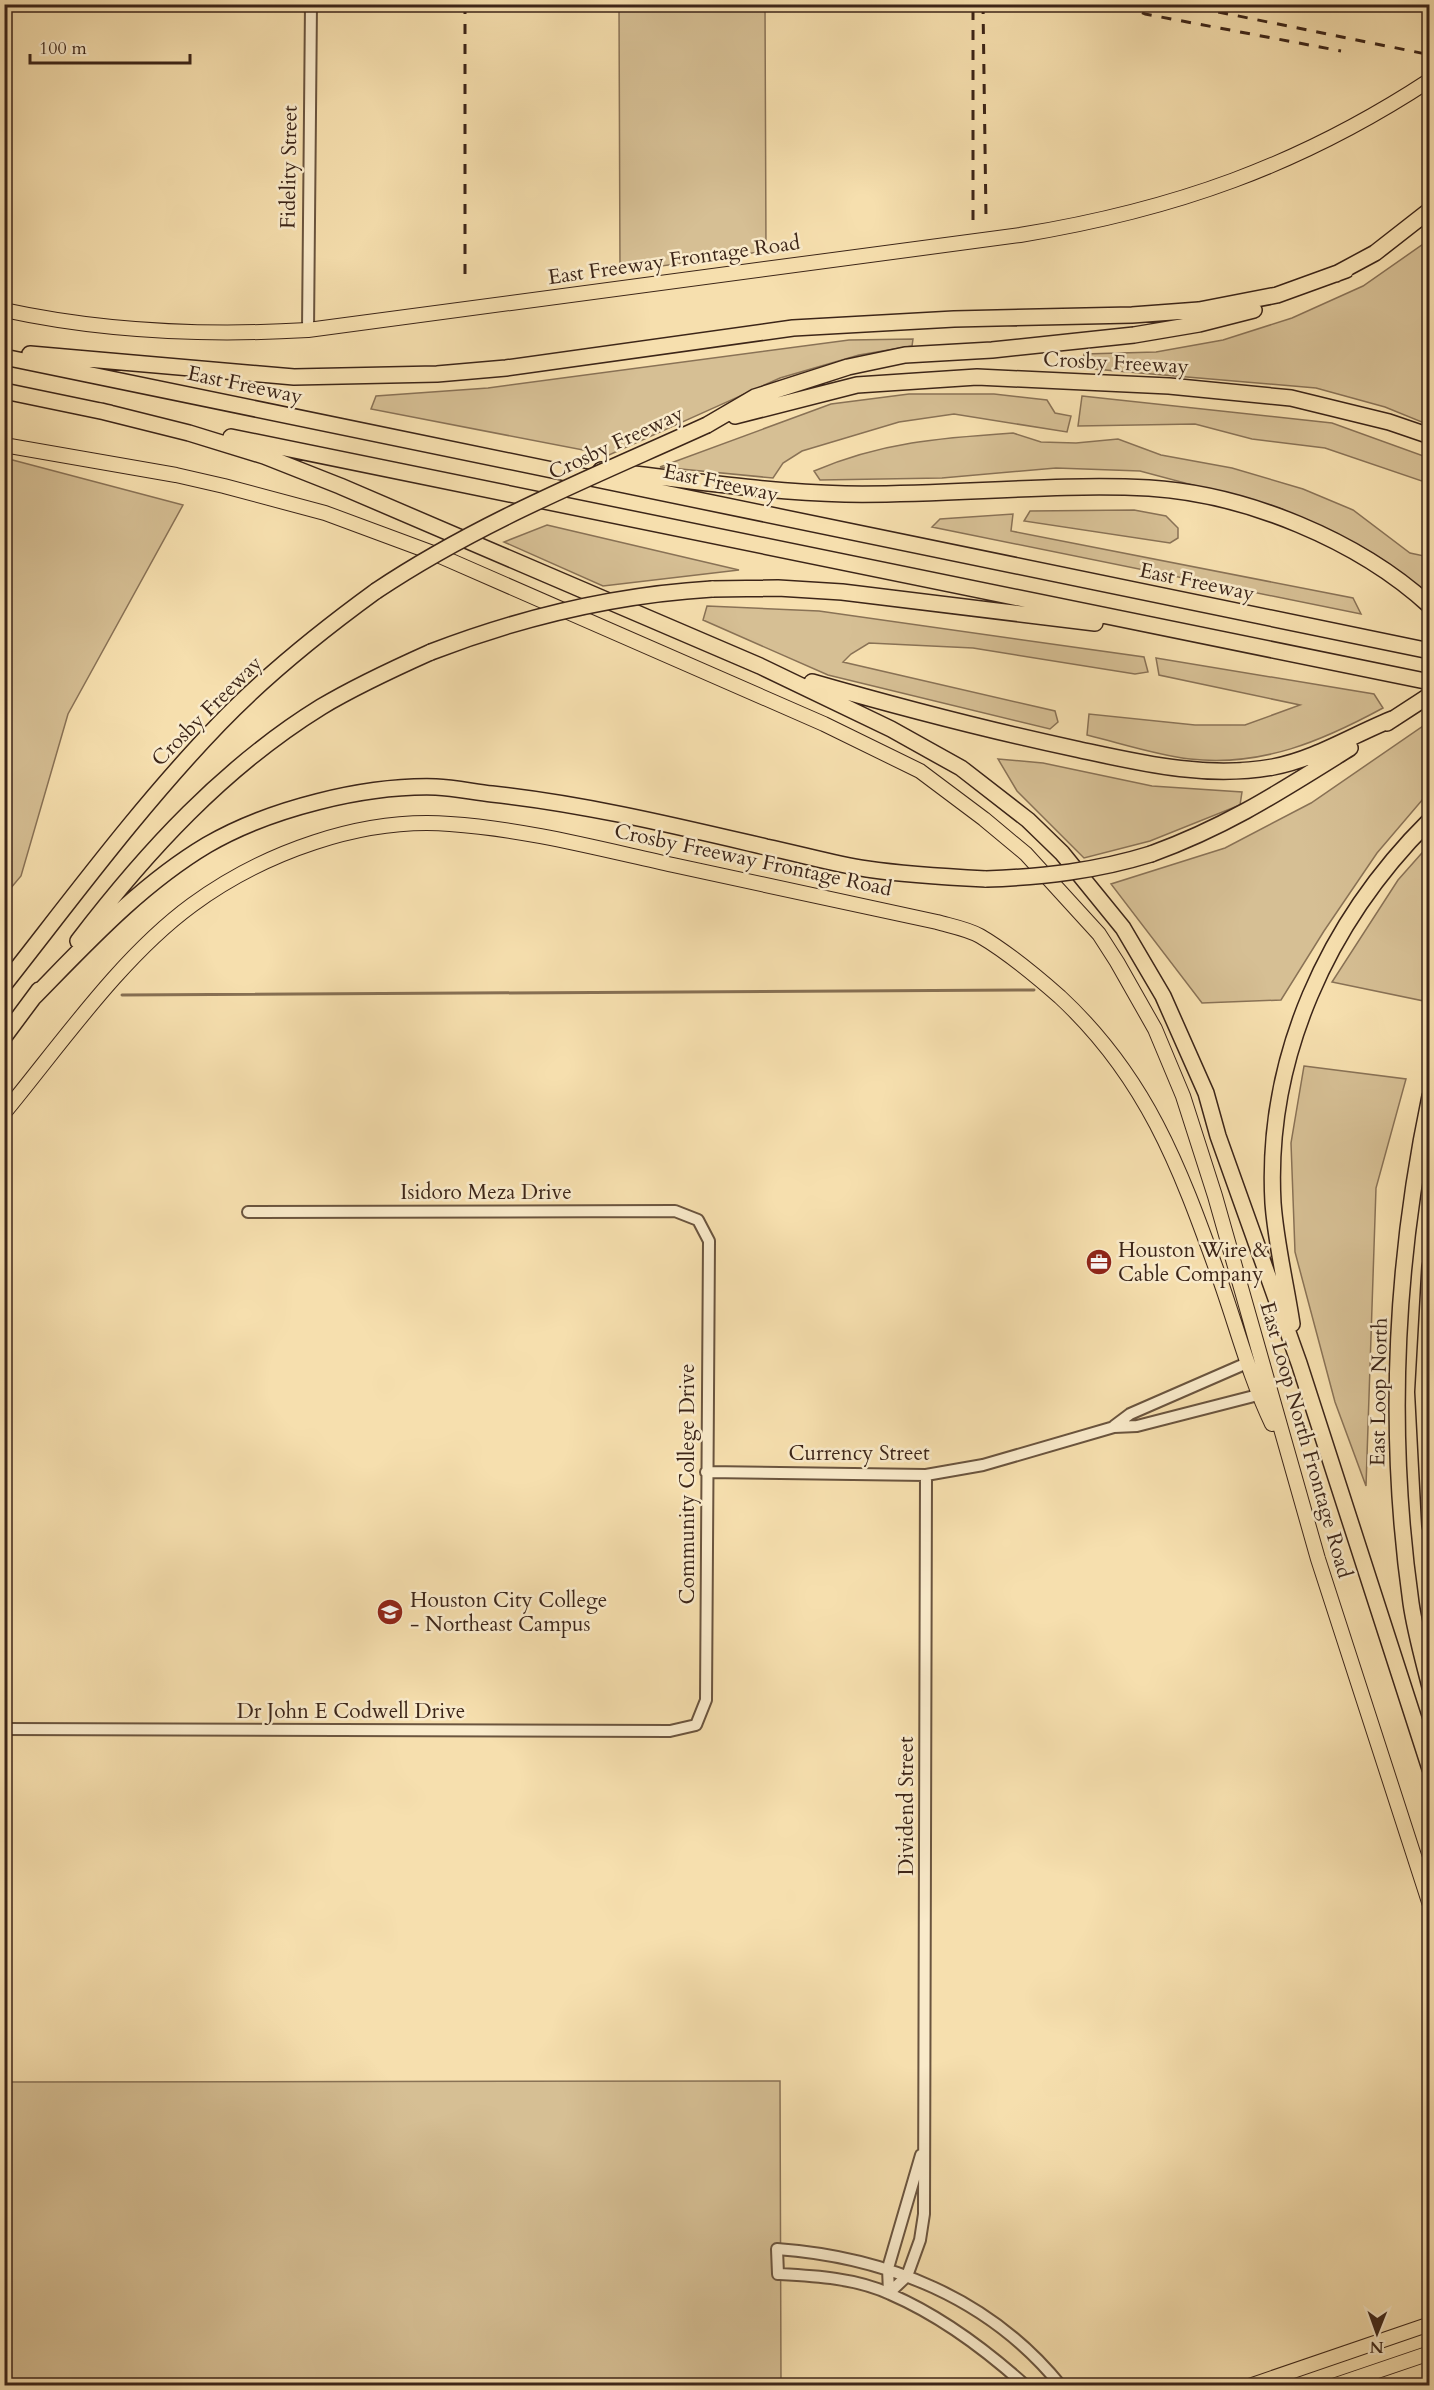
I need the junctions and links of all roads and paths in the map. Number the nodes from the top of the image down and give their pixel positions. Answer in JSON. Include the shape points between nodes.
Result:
{"nodes":[{"id":1,"x":311,"y":4,"type":"edge"},
{"id":2,"x":1430,"y":80,"type":"edge"},
{"id":3,"x":1430,"y":210,"type":"edge"},
{"id":4,"x":1346,"y":270,"type":"junction"},
{"id":5,"x":4,"y":309,"type":"edge"},
{"id":6,"x":308,"y":330,"type":"junction"},
{"id":7,"x":4,"y":351,"type":"edge"},
{"id":8,"x":4,"y":357,"type":"edge"},
{"id":9,"x":4,"y":391,"type":"edge"},
{"id":10,"x":757,"y":403,"type":"junction"},
{"id":11,"x":101,"y":411,"type":"junction"},
{"id":12,"x":1430,"y":436,"type":"edge"},
{"id":13,"x":4,"y":445,"type":"edge"},
{"id":14,"x":491,"y":457,"type":"junction"},
{"id":15,"x":1430,"y":606,"type":"edge"},
{"id":16,"x":1196,"y":635,"type":"junction"},
{"id":17,"x":1430,"y":651,"type":"edge"},
{"id":18,"x":760,"y":666,"type":"junction"},
{"id":19,"x":1430,"y":682,"type":"edge"},
{"id":20,"x":1430,"y":695,"type":"edge"},
{"id":21,"x":1375,"y":729,"type":"junction"},
{"id":22,"x":1430,"y":820,"type":"edge"},
{"id":23,"x":4,"y":985,"type":"edge"},
{"id":24,"x":33,"y":998,"type":"junction"},
{"id":25,"x":4,"y":1036,"type":"edge"},
{"id":26,"x":1430,"y":1096,"type":"edge"},
{"id":27,"x":4,"y":1113,"type":"edge"},
{"id":28,"x":248,"y":1212,"type":"dead end"},
{"id":29,"x":709,"y":1241,"type":"joint"},
{"id":30,"x":1430,"y":1266,"type":"edge"},
{"id":31,"x":1247,"y":1363,"type":"junction"},
{"id":32,"x":1299,"y":1363,"type":"junction"},
{"id":33,"x":1176,"y":1395,"type":"junction"},
{"id":34,"x":1258,"y":1395,"type":"junction"},
{"id":35,"x":1182,"y":1414,"type":"junction"},
{"id":36,"x":1114,"y":1426,"type":"junction"},
{"id":37,"x":1288,"y":1458,"type":"junction"},
{"id":38,"x":706,"y":1472,"type":"junction"},
{"id":39,"x":926,"y":1475,"type":"junction"},
{"id":40,"x":1430,"y":1526,"type":"edge"},
{"id":41,"x":1430,"y":1687,"type":"edge"},
{"id":42,"x":696,"y":1725,"type":"joint"},
{"id":43,"x":4,"y":1729,"type":"edge"},
{"id":44,"x":1430,"y":1769,"type":"edge"},
{"id":45,"x":1430,"y":1905,"type":"edge"},
{"id":46,"x":926,"y":2137,"type":"junction"},
{"id":47,"x":888,"y":2268,"type":"junction"},
{"id":48,"x":907,"y":2276,"type":"junction"},
{"id":49,"x":889,"y":2293,"type":"junction"},
{"id":50,"x":1430,"y":2324,"type":"edge"},
{"id":51,"x":1379,"y":2342,"type":"junction"},
{"id":52,"x":1430,"y":2353,"type":"edge"},
{"id":53,"x":1387,"y":2367,"type":"junction"},
{"id":54,"x":1026,"y":2385,"type":"edge"},
{"id":55,"x":1061,"y":2385,"type":"edge"},
{"id":56,"x":1249,"y":2385,"type":"edge"},
{"id":57,"x":1334,"y":2385,"type":"edge"}],
"edges":[{"from":1,"to":6,"type":"street","name":"Fidelity Street"},
{"from":2,"to":6,"type":"main road","name":"East Freeway Frontage Road","via":[[1278,165],[1181,199],[1074,226]]},
{"from":3,"to":4,"type":"highway","via":[[1392,241]]},
{"from":4,"to":7,"type":"highway","via":[[1277,295],[1188,311],[793,328],[437,374],[294,377]]},
{"from":4,"to":10,"type":"highway","via":[[1262,307],[1199,324],[992,350],[905,355],[838,370]]},
{"from":5,"to":6,"type":"main road","name":"East Freeway Frontage Road","via":[[57,320],[161,332],[243,334]]},
{"from":8,"to":14,"type":"highway","name":"East Freeway"},
{"from":9,"to":11,"type":"highway"},
{"from":10,"to":12,"type":"highway","name":"Crosby Freeway","via":[[907,380],[1057,380],[1232,390],[1291,398]]},
{"from":10,"to":23,"type":"highway","name":"Crosby Freeway","bridge":true,"via":[[505,517],[422,561],[295,653],[221,722],[142,811]]},
{"from":11,"to":16,"type":"highway"},
{"from":11,"to":18,"type":"highway","via":[[189,433],[297,469]]},
{"from":13,"to":37,"type":"main road","name":"East Loop North Frontage Road","via":[[176,475],[325,513],[433,553],[824,724],[920,771],[984,819],[1026,854],[1099,934],[1136,991],[1167,1056],[1199,1139]]},
{"from":14,"to":15,"type":"highway","via":[[794,491],[905,494],[1149,488],[1240,504],[1298,524],[1393,577]]},
{"from":14,"to":17,"type":"highway","name":"East Freeway"},
{"from":16,"to":19,"type":"highway"},
{"from":16,"to":24,"type":"highway","bridge":true,"via":[[842,592],[778,588],[652,593],[537,615],[431,652],[319,708],[224,781],[157,844]]},
{"from":18,"to":21,"type":"highway","via":[[1009,735],[1158,767],[1232,772],[1275,766]]},
{"from":18,"to":32,"type":"highway","via":[[929,749],[984,784],[1062,854],[1123,928],[1163,996],[1206,1093]]},
{"from":20,"to":21,"type":"highway"},
{"from":21,"to":24,"type":"highway","bridge":true,"via":[[1215,829],[1151,854],[1062,875],[986,879],[865,869],[659,822],[533,798],[436,787],[341,798],[292,810],[209,844],[151,884]]},
{"from":22,"to":32,"type":"highway","via":[[1352,913],[1300,1017],[1287,1061],[1274,1139],[1274,1203]]},
{"from":24,"to":25,"type":"highway"},
{"from":26,"to":41,"type":"highway","name":"East Loop North","via":[[1404,1251],[1397,1369],[1397,1452],[1403,1528],[1411,1604]]},
{"from":27,"to":31,"type":"main road","name":"Crosby Freeway Frontage Road","via":[[127,965],[192,905],[238,875],[288,853],[356,831],[395,825],[448,823],[549,837],[937,922],[978,935],[1036,975],[1085,1021],[1121,1064],[1150,1108],[1178,1168]]},
{"from":28,"to":29,"type":"street","name":"Isidoro Meza Drive","via":[[675,1211],[698,1220]]},
{"from":29,"to":38,"type":"street","name":"Community College Drive"},
{"from":30,"to":40,"type":"highway","name":"East Loop North","via":[[1423,1392]]},
{"from":31,"to":33,"type":"street","name":"Currency Street"},
{"from":31,"to":34,"type":"main road","name":"Crosby Freeway Frontage Road"},
{"from":32,"to":44,"type":"highway"},
{"from":33,"to":35,"type":"street"},
{"from":33,"to":36,"type":"street","name":"Currency Street","via":[[1130,1414]]},
{"from":34,"to":35,"type":"street","name":"Currency Street"},
{"from":34,"to":37,"type":"main road","name":"Crosby Freeway Frontage Road"},
{"from":35,"to":36,"type":"street","name":"Currency Street","via":[[1137,1426]]},
{"from":36,"to":39,"type":"street","name":"Currency Street","via":[[983,1465]]},
{"from":37,"to":45,"type":"main road","name":"East Loop North Frontage Road"},
{"from":38,"to":39,"type":"street","name":"Currency Street"},
{"from":38,"to":42,"type":"street","name":"Community College Drive","via":[[706,1700]]},
{"from":39,"to":46,"type":"street","name":"Dividend Street"},
{"from":42,"to":43,"type":"street","name":"Dr John E Codwell Drive","via":[[670,1731]]},
{"from":46,"to":47,"type":"street","name":"Dividend Street"},
{"from":46,"to":48,"type":"street","name":"Dividend Street","via":[[924,2214],[920,2240]]},
{"from":47,"to":48,"type":"street"},
{"from":47,"to":49,"type":"street","name":"Dividend Street"},
{"from":47,"to":49,"type":"street","via":[[777,2249],[778,2274],[816,2276]]},
{"from":48,"to":49,"type":"street","name":"Dividend Street"},
{"from":48,"to":55,"type":"street","via":[[982,2315],[1015,2339]]},
{"from":49,"to":54,"type":"street","via":[[950,2326]]},
{"from":50,"to":51,"type":"main road"},
{"from":51,"to":53,"type":"main road"},
{"from":51,"to":56,"type":"main road"},
{"from":52,"to":53,"type":"main road"},
{"from":53,"to":57,"type":"main road"}]}
